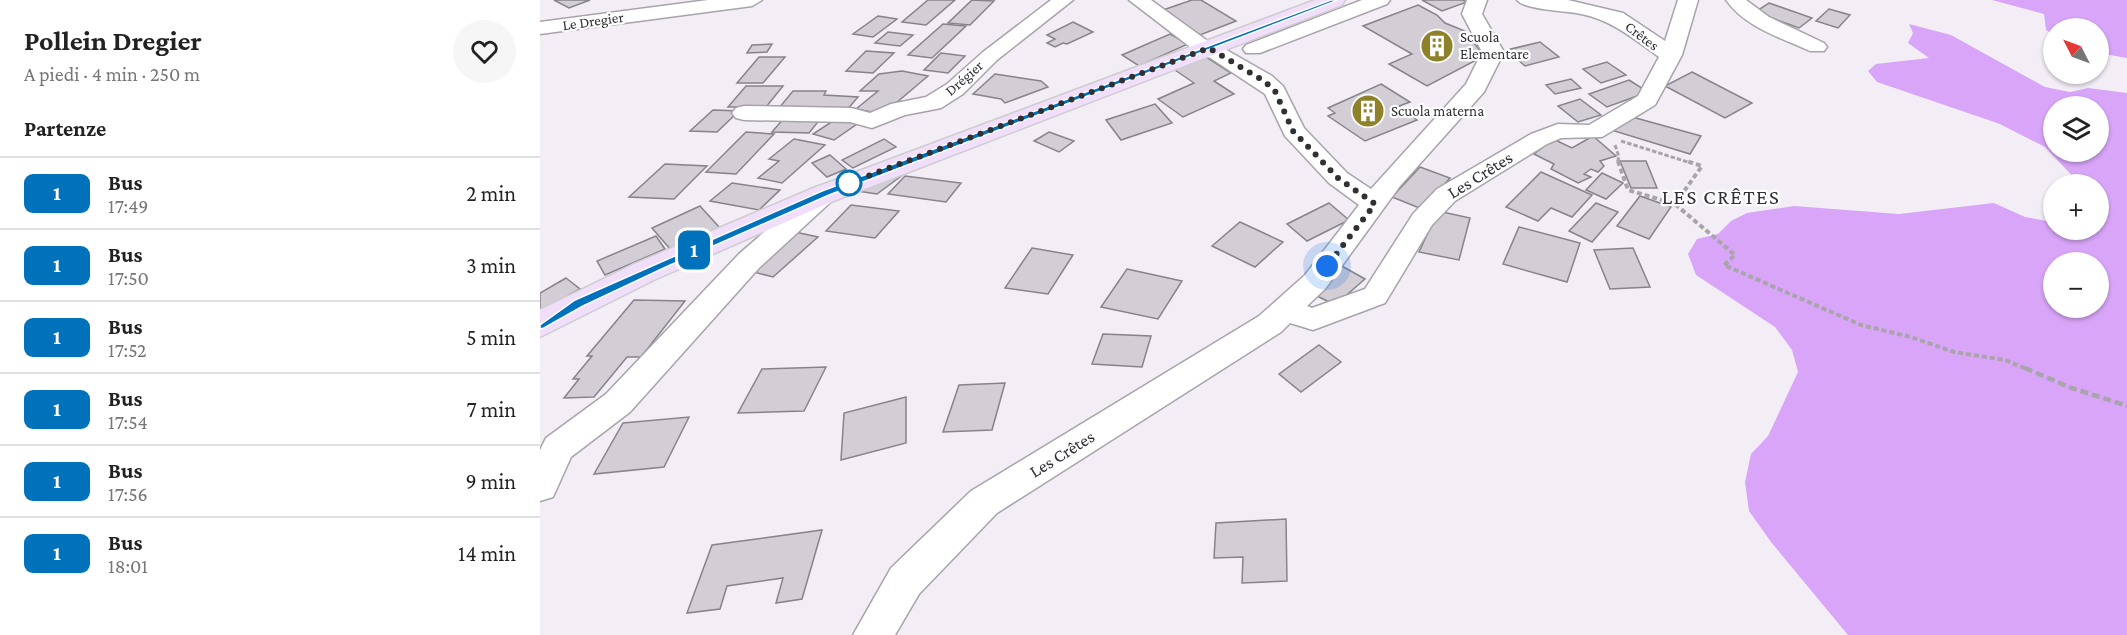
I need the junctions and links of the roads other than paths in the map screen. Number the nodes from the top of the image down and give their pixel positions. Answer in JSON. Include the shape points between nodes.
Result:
{"nodes":[{"id":1,"x":752,"y":0,"type":"edge"},
{"id":2,"x":1063,"y":0,"type":"edge"},
{"id":3,"x":1139,"y":0,"type":"edge"},
{"id":4,"x":1334,"y":0,"type":"edge"},
{"id":5,"x":1380,"y":0,"type":"edge"},
{"id":6,"x":1478,"y":0,"type":"edge"},
{"id":7,"x":1527,"y":0,"type":"edge"},
{"id":8,"x":1688,"y":0,"type":"edge"},
{"id":9,"x":1736,"y":0,"type":"edge"},
{"id":10,"x":1296,"y":24,"type":"junction"},
{"id":11,"x":540,"y":28,"type":"edge"},
{"id":12,"x":1817,"y":47,"type":"dead end"},
{"id":13,"x":1207,"y":48,"type":"junction"},
{"id":14,"x":1253,"y":49,"type":"dead end"},
{"id":15,"x":1671,"y":55,"type":"junction"},
{"id":16,"x":1647,"y":100,"type":"joint"},
{"id":17,"x":744,"y":112,"type":"dead end"},
{"id":18,"x":825,"y":193,"type":"junction"},
{"id":19,"x":1375,"y":204,"type":"junction"},
{"id":20,"x":1285,"y":310,"type":"junction"},
{"id":21,"x":540,"y":325,"type":"edge"},
{"id":22,"x":540,"y":486,"type":"edge"},
{"id":23,"x":873,"y":635,"type":"edge"}],
"edges":[{"from":1,"to":11,"type":"street","name":"Le Dregier"},
{"from":2,"to":17,"type":"street","name":"Drégier","via":[[933,103],[898,108],[872,121],[851,114]]},
{"from":3,"to":13,"type":"street"},
{"from":4,"to":10,"type":"main road"},
{"from":5,"to":10,"type":"street"},
{"from":6,"to":19,"type":"street","name":"Les Crêtes","via":[[1472,14],[1493,52],[1487,68],[1476,87]]},
{"from":7,"to":15,"type":"street","name":"Crêtes","via":[[1603,7]]},
{"from":8,"to":15,"type":"street"},
{"from":9,"to":12,"type":"street","via":[[1741,8]]},
{"from":10,"to":13,"type":"main road"},
{"from":10,"to":14,"type":"street"},
{"from":13,"to":18,"type":"main road"},
{"from":13,"to":19,"type":"street","via":[[1275,91],[1293,131],[1338,178]]},
{"from":15,"to":16,"type":"street","name":"Crêtes"},
{"from":16,"to":20,"type":"street","name":"Les Crêtes","via":[[1594,132],[1558,131],[1539,139],[1446,195],[1422,220],[1374,296],[1313,319]]},
{"from":18,"to":21,"type":"main road","via":[[664,263]]},
{"from":18,"to":22,"type":"street","via":[[749,261],[618,403],[558,448]]},
{"from":19,"to":20,"type":"street","name":"Les Crêtes","via":[[1315,282]]},
{"from":20,"to":23,"type":"street","name":"Les Crêtes","via":[[1270,324],[984,502],[905,581]]}]}
